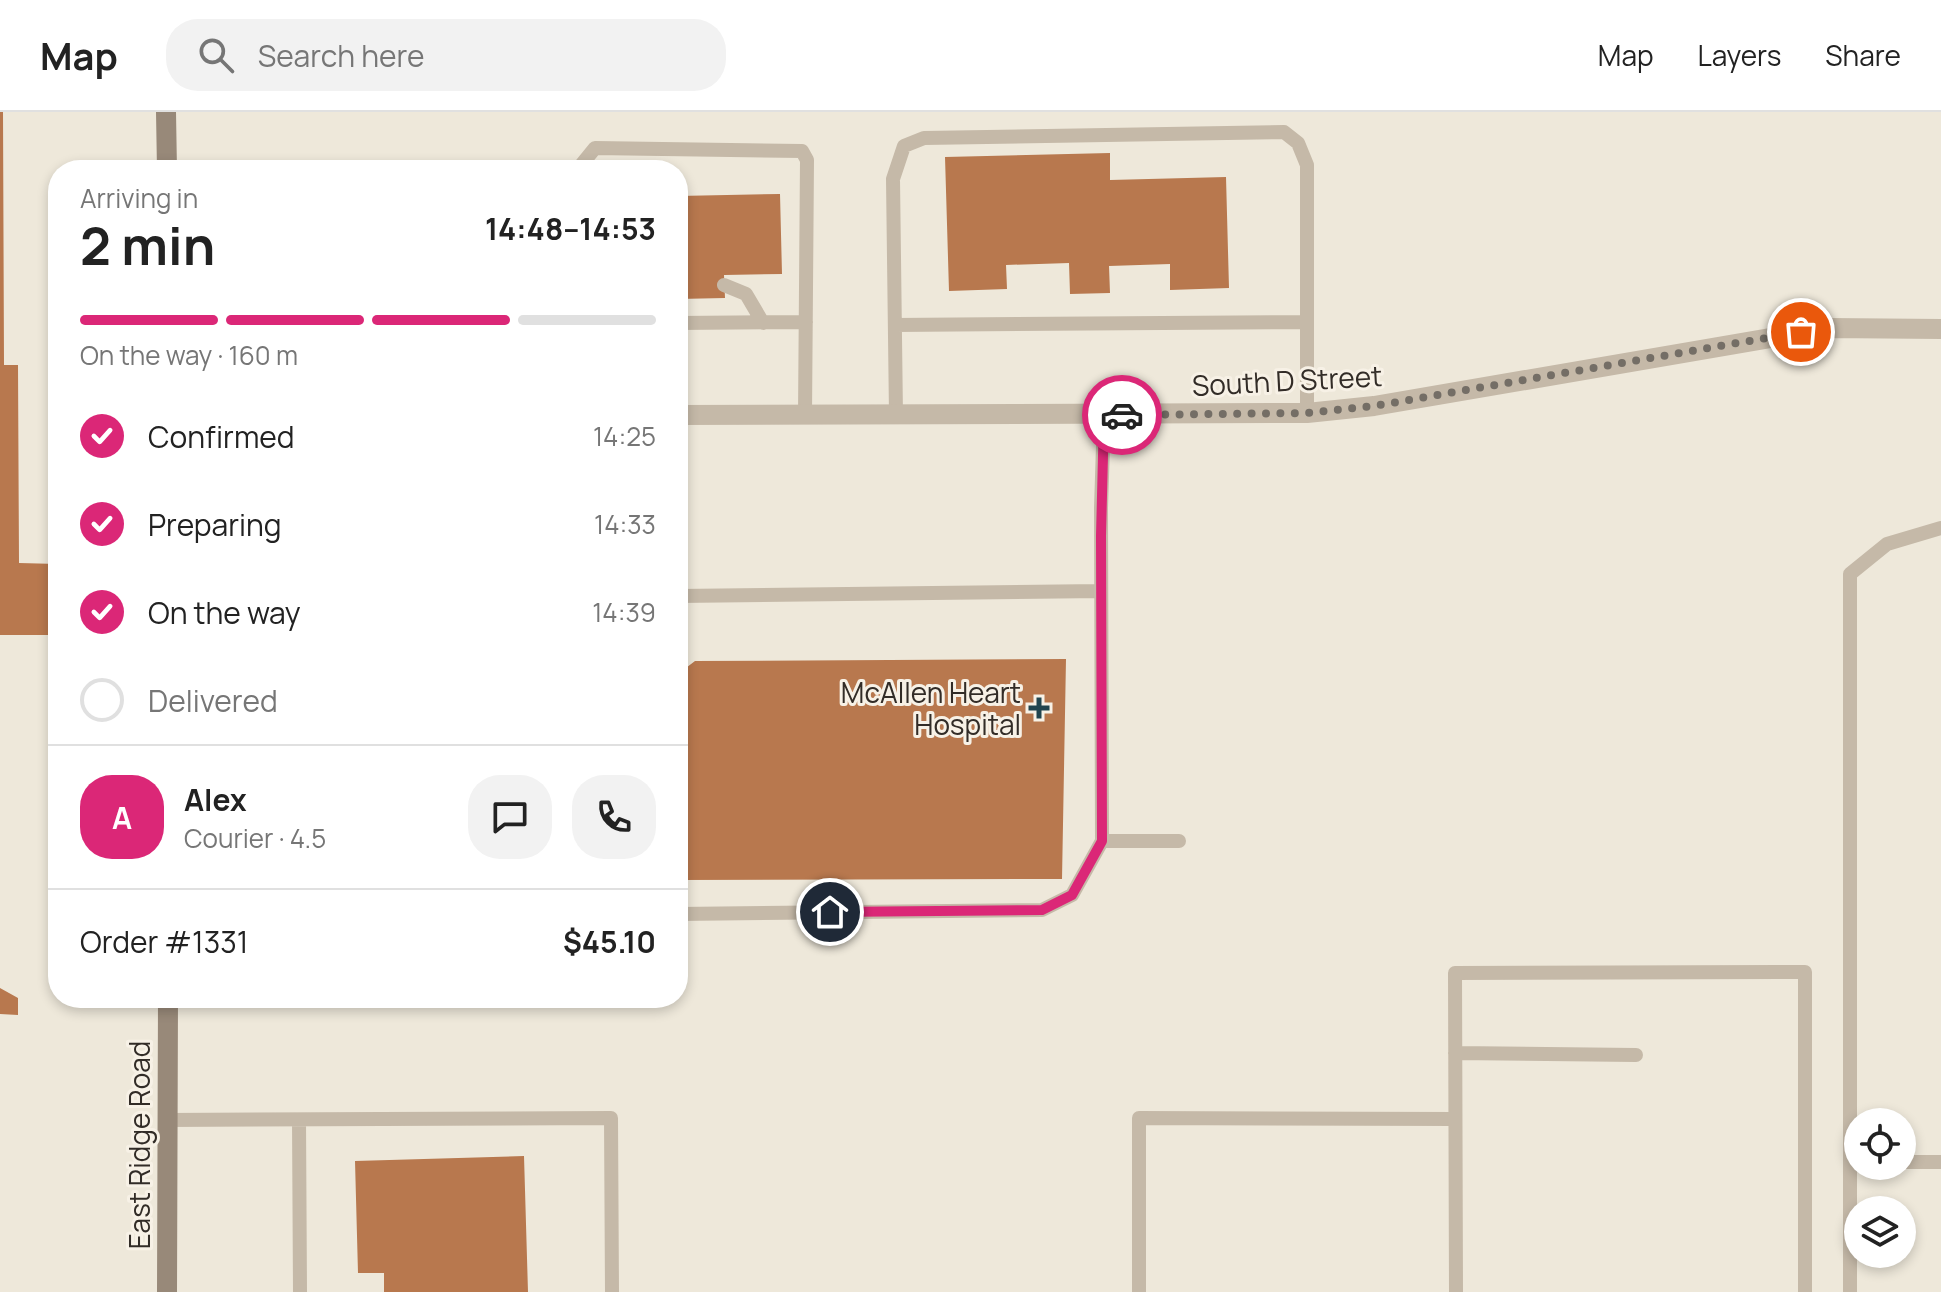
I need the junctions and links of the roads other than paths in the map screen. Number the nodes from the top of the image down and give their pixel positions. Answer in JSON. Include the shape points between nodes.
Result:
{"nodes":[{"id":1,"x":166,"y":112,"type":"edge"},
{"id":2,"x":167,"y":160,"type":"edge"},
{"id":3,"x":585,"y":160,"type":"edge"},
{"id":4,"x":724,"y":285,"type":"dead end"},
{"id":5,"x":806,"y":322,"type":"junction"},
{"id":6,"x":1307,"y":322,"type":"junction"},
{"id":7,"x":688,"y":323,"type":"edge"},
{"id":8,"x":763,"y":323,"type":"junction"},
{"id":9,"x":895,"y":325,"type":"junction"},
{"id":10,"x":1941,"y":329,"type":"edge"},
{"id":11,"x":1307,"y":413,"type":"junction"},
{"id":12,"x":688,"y":415,"type":"edge"},
{"id":13,"x":805,"y":415,"type":"junction"},
{"id":14,"x":896,"y":415,"type":"junction"},
{"id":15,"x":1104,"y":415,"type":"junction"},
{"id":16,"x":1941,"y":528,"type":"edge"},
{"id":17,"x":1101,"y":591,"type":"junction"},
{"id":18,"x":688,"y":596,"type":"edge"},
{"id":19,"x":1102,"y":841,"type":"junction"},
{"id":20,"x":1179,"y":841,"type":"dead end"},
{"id":21,"x":688,"y":914,"type":"edge"},
{"id":22,"x":168,"y":1008,"type":"edge"},
{"id":23,"x":1455,"y":1053,"type":"junction"},
{"id":24,"x":1636,"y":1055,"type":"dead end"},
{"id":25,"x":1854,"y":1108,"type":"edge"},
{"id":26,"x":1455,"y":1119,"type":"junction"},
{"id":27,"x":167,"y":1120,"type":"junction"},
{"id":28,"x":299,"y":1120,"type":"junction"},
{"id":29,"x":1916,"y":1162,"type":"edge"},
{"id":30,"x":1941,"y":1162,"type":"edge"},
{"id":31,"x":1853,"y":1180,"type":"edge"},
{"id":32,"x":167,"y":1292,"type":"edge"},
{"id":33,"x":300,"y":1292,"type":"edge"},
{"id":34,"x":612,"y":1292,"type":"edge"},
{"id":35,"x":1139,"y":1292,"type":"edge"},
{"id":36,"x":1456,"y":1292,"type":"edge"},
{"id":37,"x":1805,"y":1292,"type":"edge"},
{"id":38,"x":1850,"y":1292,"type":"edge"}],
"edges":[{"from":1,"to":2,"type":"main road"},
{"from":3,"to":5,"type":"lane","via":[[595,148],[802,151],[807,160]]},
{"from":4,"to":8,"type":"lane","via":[[746,294]]},
{"from":5,"to":8,"type":"lane"},
{"from":5,"to":13,"type":"lane"},
{"from":6,"to":9,"type":"lane"},
{"from":6,"to":9,"type":"lane","via":[[1307,165],[1298,143],[1284,132],[924,138],[904,146],[893,179]]},
{"from":6,"to":11,"type":"lane"},
{"from":7,"to":8,"type":"lane"},
{"from":9,"to":14,"type":"lane"},
{"from":10,"to":11,"type":"street","name":"South D Street","via":[[1829,328]]},
{"from":11,"to":15,"type":"street","name":"South D Street"},
{"from":12,"to":13,"type":"street","name":"South D Street"},
{"from":13,"to":14,"type":"street","name":"South D Street"},
{"from":14,"to":15,"type":"street","name":"South D Street"},
{"from":15,"to":17,"type":"lane"},
{"from":16,"to":25,"type":"lane","via":[[1887,544],[1850,574]]},
{"from":17,"to":18,"type":"lane"},
{"from":17,"to":19,"type":"lane"},
{"from":19,"to":20,"type":"lane"},
{"from":19,"to":21,"type":"lane","via":[[1072,895],[1042,910]]},
{"from":22,"to":27,"type":"main road","name":"East Ridge Road"},
{"from":23,"to":24,"type":"lane"},
{"from":23,"to":26,"type":"lane"},
{"from":23,"to":37,"type":"lane","via":[[1455,973],[1805,972]]},
{"from":26,"to":35,"type":"lane","via":[[1139,1118]]},
{"from":26,"to":36,"type":"lane"},
{"from":27,"to":28,"type":"lane"},
{"from":27,"to":32,"type":"main road","name":"East Ridge Road"},
{"from":28,"to":33,"type":"lane"},
{"from":28,"to":34,"type":"lane","via":[[611,1118]]},
{"from":29,"to":30,"type":"lane"},
{"from":31,"to":38,"type":"lane"}]}
